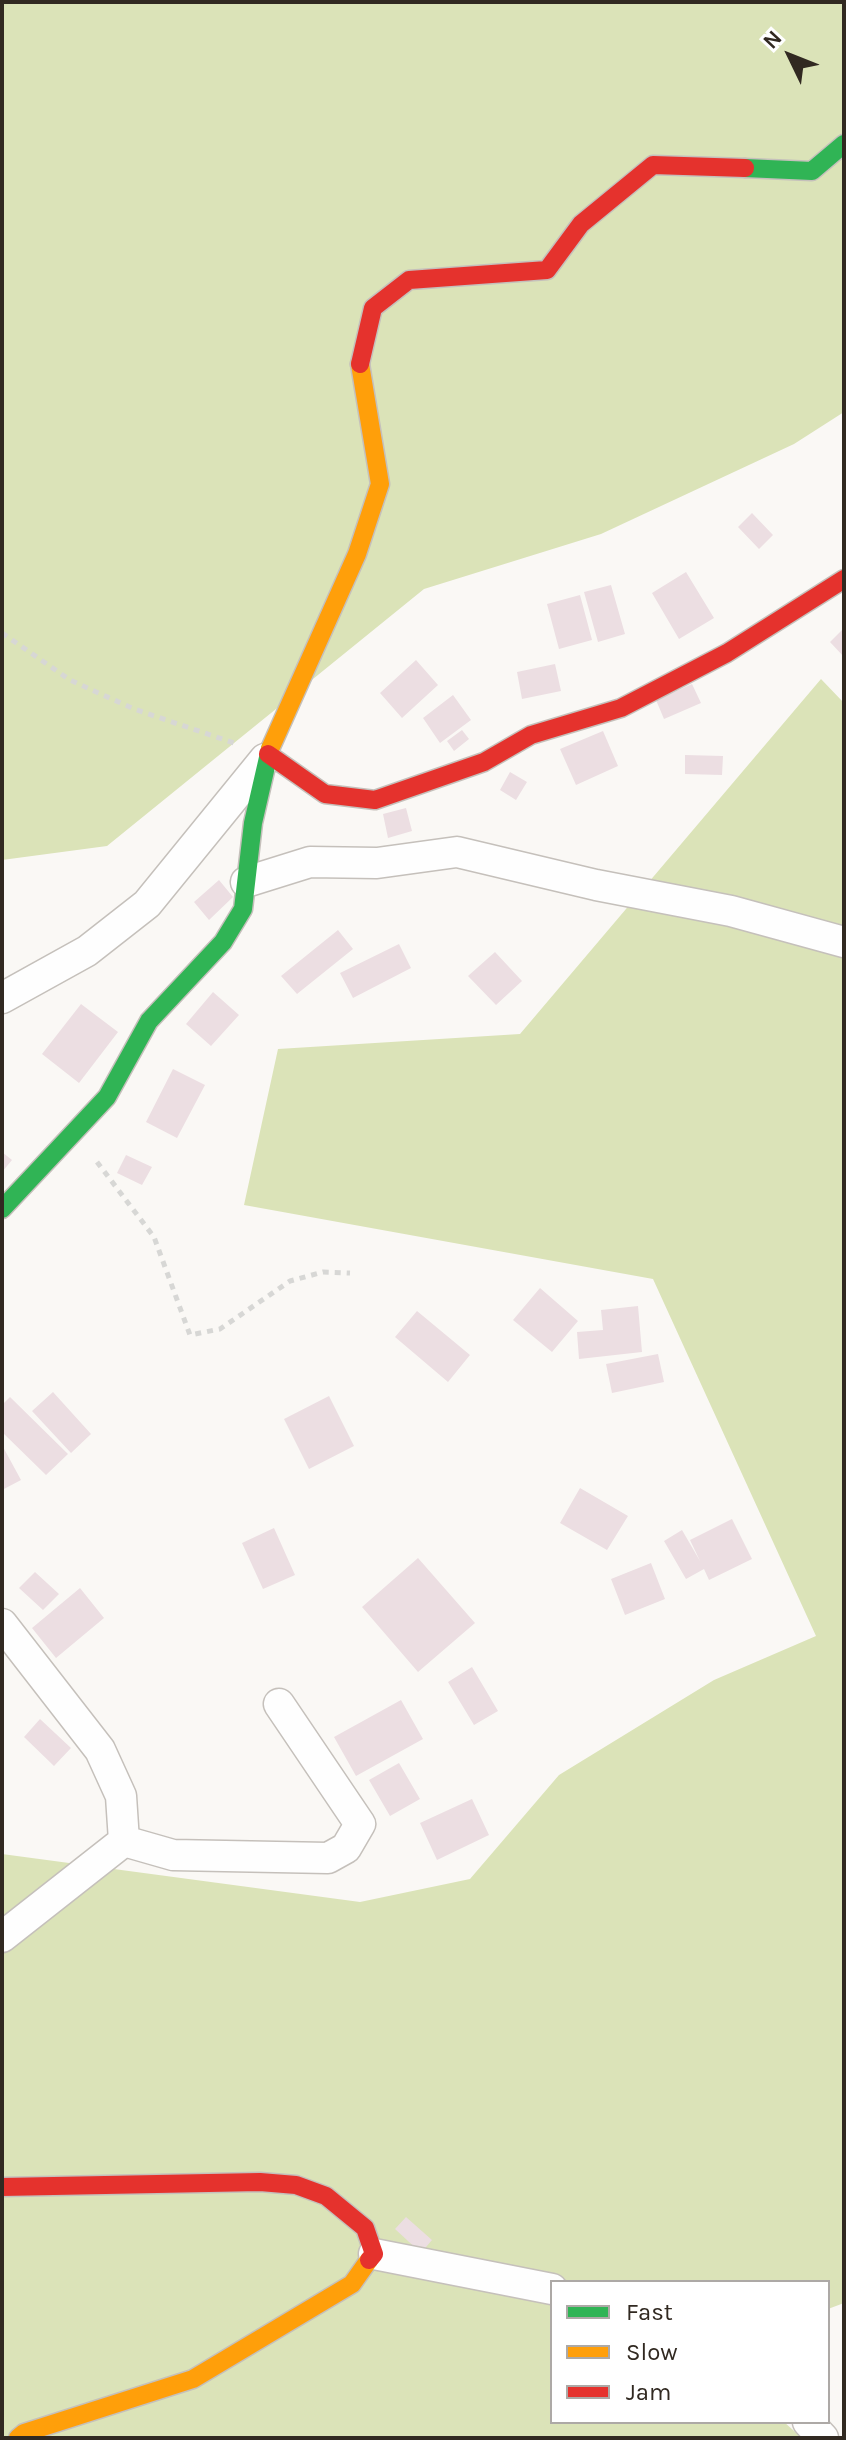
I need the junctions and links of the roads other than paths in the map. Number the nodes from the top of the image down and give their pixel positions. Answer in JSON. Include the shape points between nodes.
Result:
{"nodes":[{"id":1,"x":844,"y":144,"type":"edge"},
{"id":2,"x":844,"y":579,"type":"edge"},
{"id":3,"x":268,"y":754,"type":"junction"},
{"id":4,"x":246,"y":882,"type":"junction"},
{"id":5,"x":844,"y":942,"type":"edge"},
{"id":6,"x":2,"y":998,"type":"edge"},
{"id":7,"x":2,"y":1209,"type":"edge"},
{"id":8,"x":2,"y":1624,"type":"edge"},
{"id":9,"x":279,"y":1704,"type":"dead end"},
{"id":10,"x":124,"y":1841,"type":"junction"},
{"id":11,"x":2,"y":1937,"type":"edge"},
{"id":12,"x":2,"y":2187,"type":"edge"},
{"id":13,"x":374,"y":2254,"type":"junction"},
{"id":14,"x":550,"y":2289,"type":"edge"},
{"id":15,"x":18,"y":2438,"type":"edge"}],
"edges":[{"from":1,"to":3,"type":"street","via":[[812,171],[653,165],[581,224],[547,270],[409,280],[373,308],[360,363],[380,484],[357,554]]},
{"from":2,"to":3,"type":"street","via":[[727,653],[621,708],[531,735],[484,762],[396,794],[375,800],[325,794]]},
{"from":3,"to":4,"type":"street"},
{"from":3,"to":6,"type":"street","via":[[147,904],[87,951]]},
{"from":4,"to":5,"type":"street","via":[[310,862],[377,863],[457,852],[731,911]]},
{"from":4,"to":7,"type":"street","via":[[243,909],[223,942],[149,1021],[107,1097]]},
{"from":8,"to":10,"type":"street","via":[[100,1750],[121,1796]]},
{"from":9,"to":10,"type":"street","via":[[360,1824],[346,1848],[328,1858],[173,1855]]},
{"from":10,"to":11,"type":"street"},
{"from":12,"to":13,"type":"street","via":[[296,2185],[326,2196],[365,2228]]},
{"from":13,"to":14,"type":"street"},
{"from":13,"to":15,"type":"street","via":[[352,2284],[193,2379]]}]}
